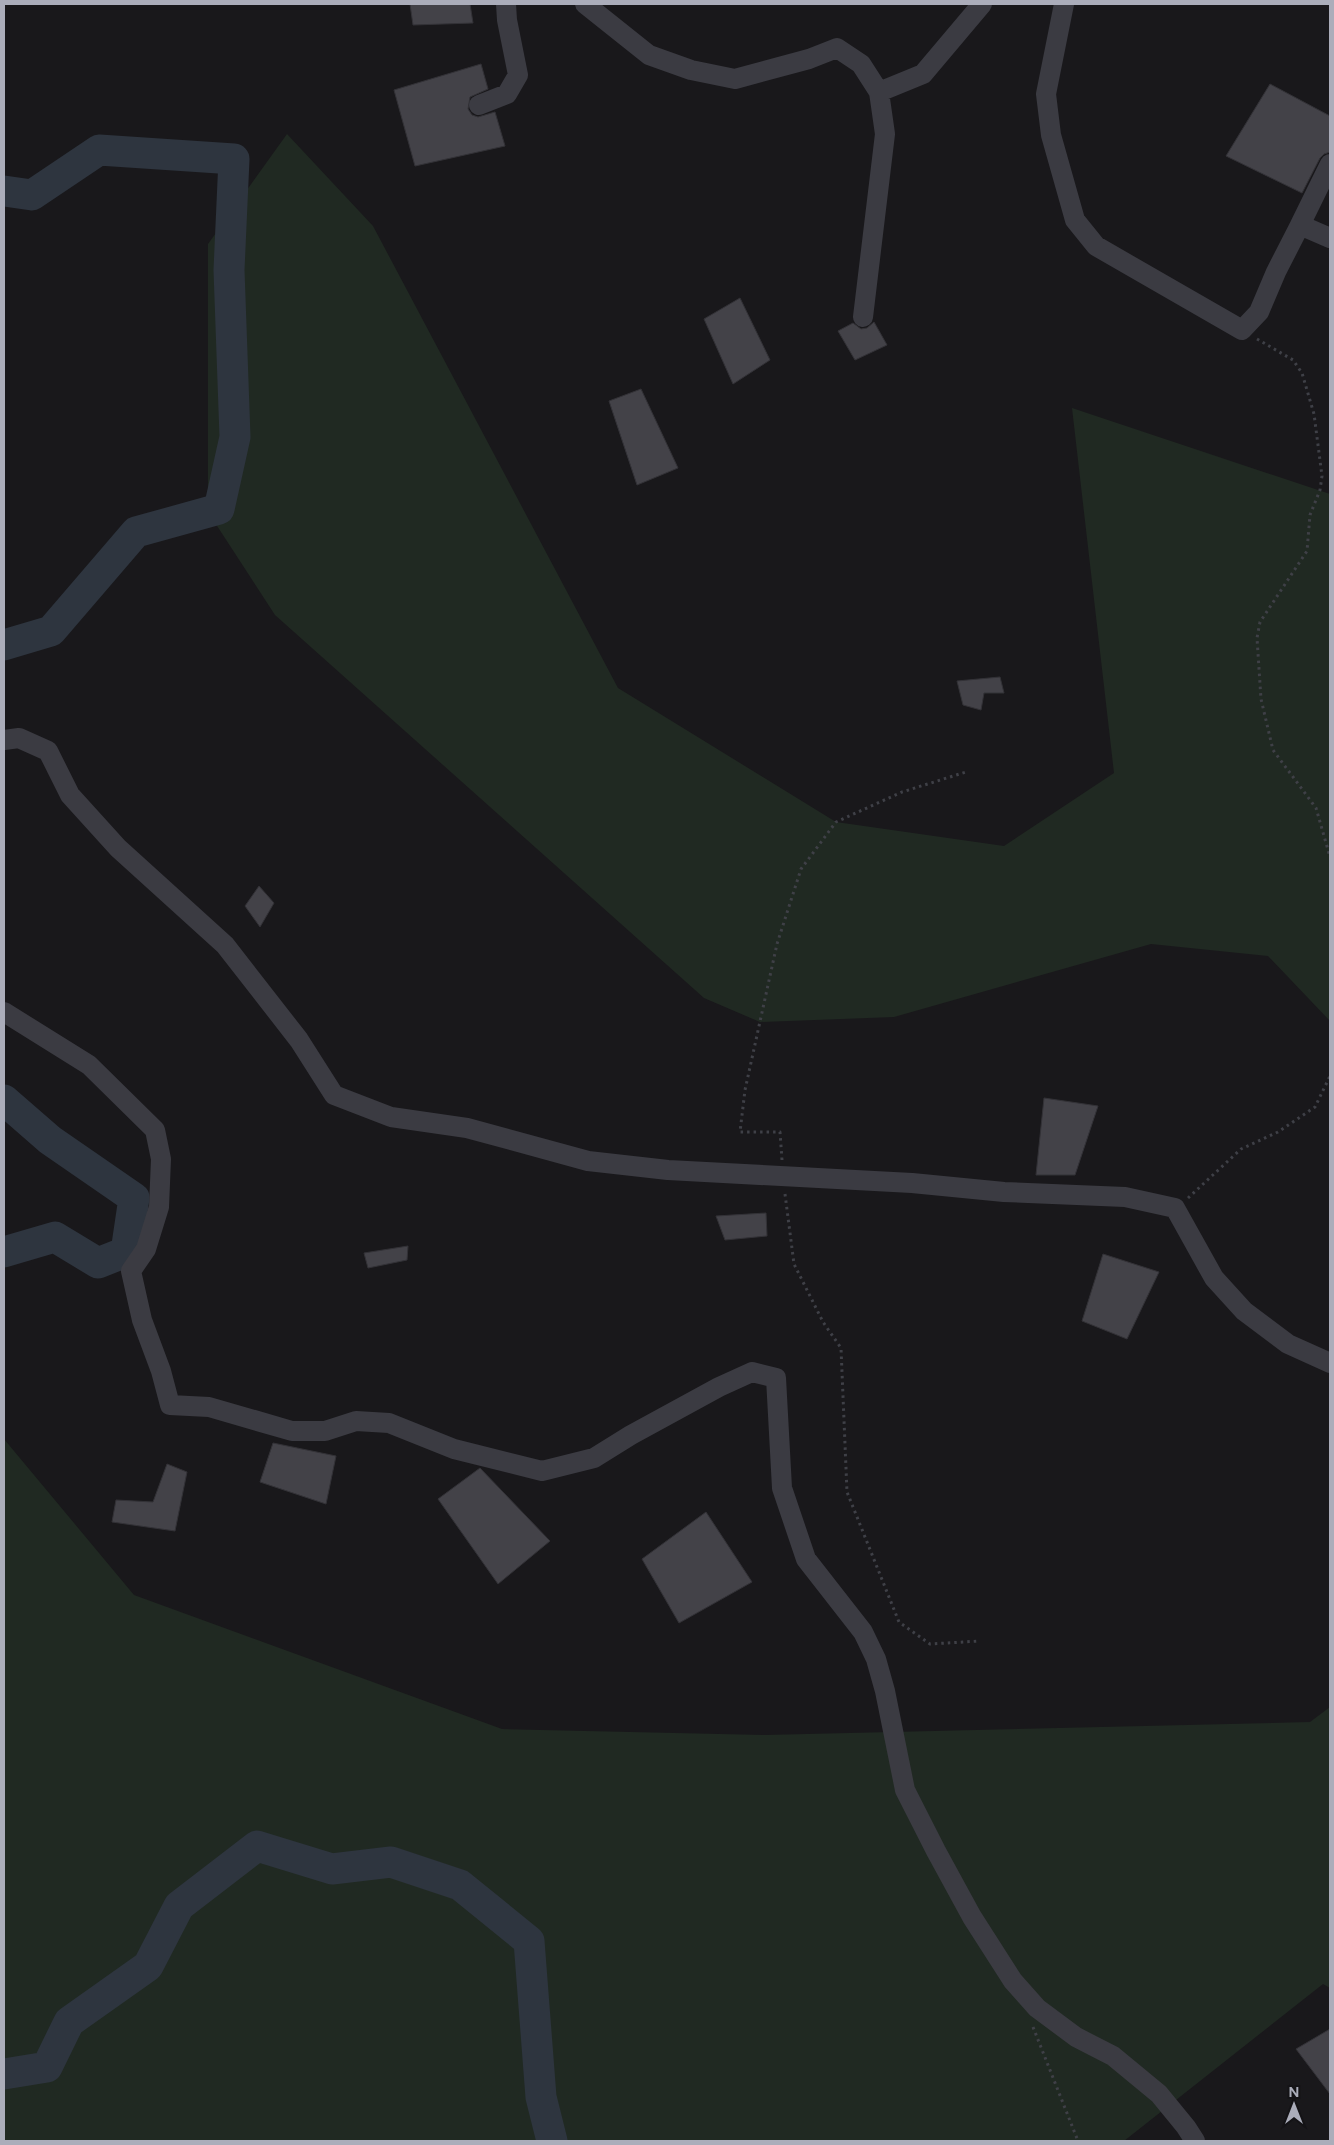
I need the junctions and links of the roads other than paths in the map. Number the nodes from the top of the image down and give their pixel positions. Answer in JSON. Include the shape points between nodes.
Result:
{"nodes":[{"id":1,"x":506,"y":4,"type":"edge"},
{"id":2,"x":586,"y":4,"type":"edge"},
{"id":3,"x":982,"y":4,"type":"edge"},
{"id":4,"x":1064,"y":4,"type":"edge"},
{"id":5,"x":879,"y":92,"type":"junction"},
{"id":6,"x":479,"y":105,"type":"dead end"},
{"id":7,"x":1325,"y":160,"type":"edge"},
{"id":8,"x":1300,"y":225,"type":"junction"},
{"id":9,"x":1330,"y":238,"type":"edge"},
{"id":10,"x":863,"y":317,"type":"dead end"},
{"id":11,"x":4,"y":740,"type":"edge"},
{"id":12,"x":4,"y":1012,"type":"edge"},
{"id":13,"x":1330,"y":1363,"type":"edge"},
{"id":14,"x":1195,"y":2141,"type":"edge"}],
"edges":[{"from":1,"to":6,"type":"street","via":[[518,76],[507,94]]},
{"from":2,"to":5,"type":"street","via":[[649,55],[691,70],[735,79],[837,48],[861,64]]},
{"from":3,"to":5,"type":"street","via":[[923,74]]},
{"from":4,"to":8,"type":"street","via":[[1046,94],[1051,135],[1075,220],[1096,246],[1242,330],[1259,312]]},
{"from":5,"to":10,"type":"street","via":[[885,134]]},
{"from":7,"to":8,"type":"street"},
{"from":8,"to":9,"type":"street"},
{"from":11,"to":13,"type":"street","via":[[19,738],[48,751],[70,795],[118,848],[226,945],[299,1040],[334,1095],[391,1117],[467,1128],[588,1161],[668,1170],[1126,1197],[1176,1208],[1214,1278],[1244,1311],[1288,1344]]},
{"from":12,"to":14,"type":"street","via":[[89,1065],[155,1130],[161,1159],[159,1206],[146,1249],[131,1271],[142,1320],[170,1405],[209,1407],[292,1431],[325,1431],[356,1422],[389,1423],[454,1449],[542,1471],[594,1458],[631,1434],[752,1372],[776,1378],[782,1488],[806,1559],[863,1632],[876,1660],[904,1790],[936,1851],[1013,1981],[1037,2008],[1076,2037],[1113,2056],[1159,2094]]}]}
